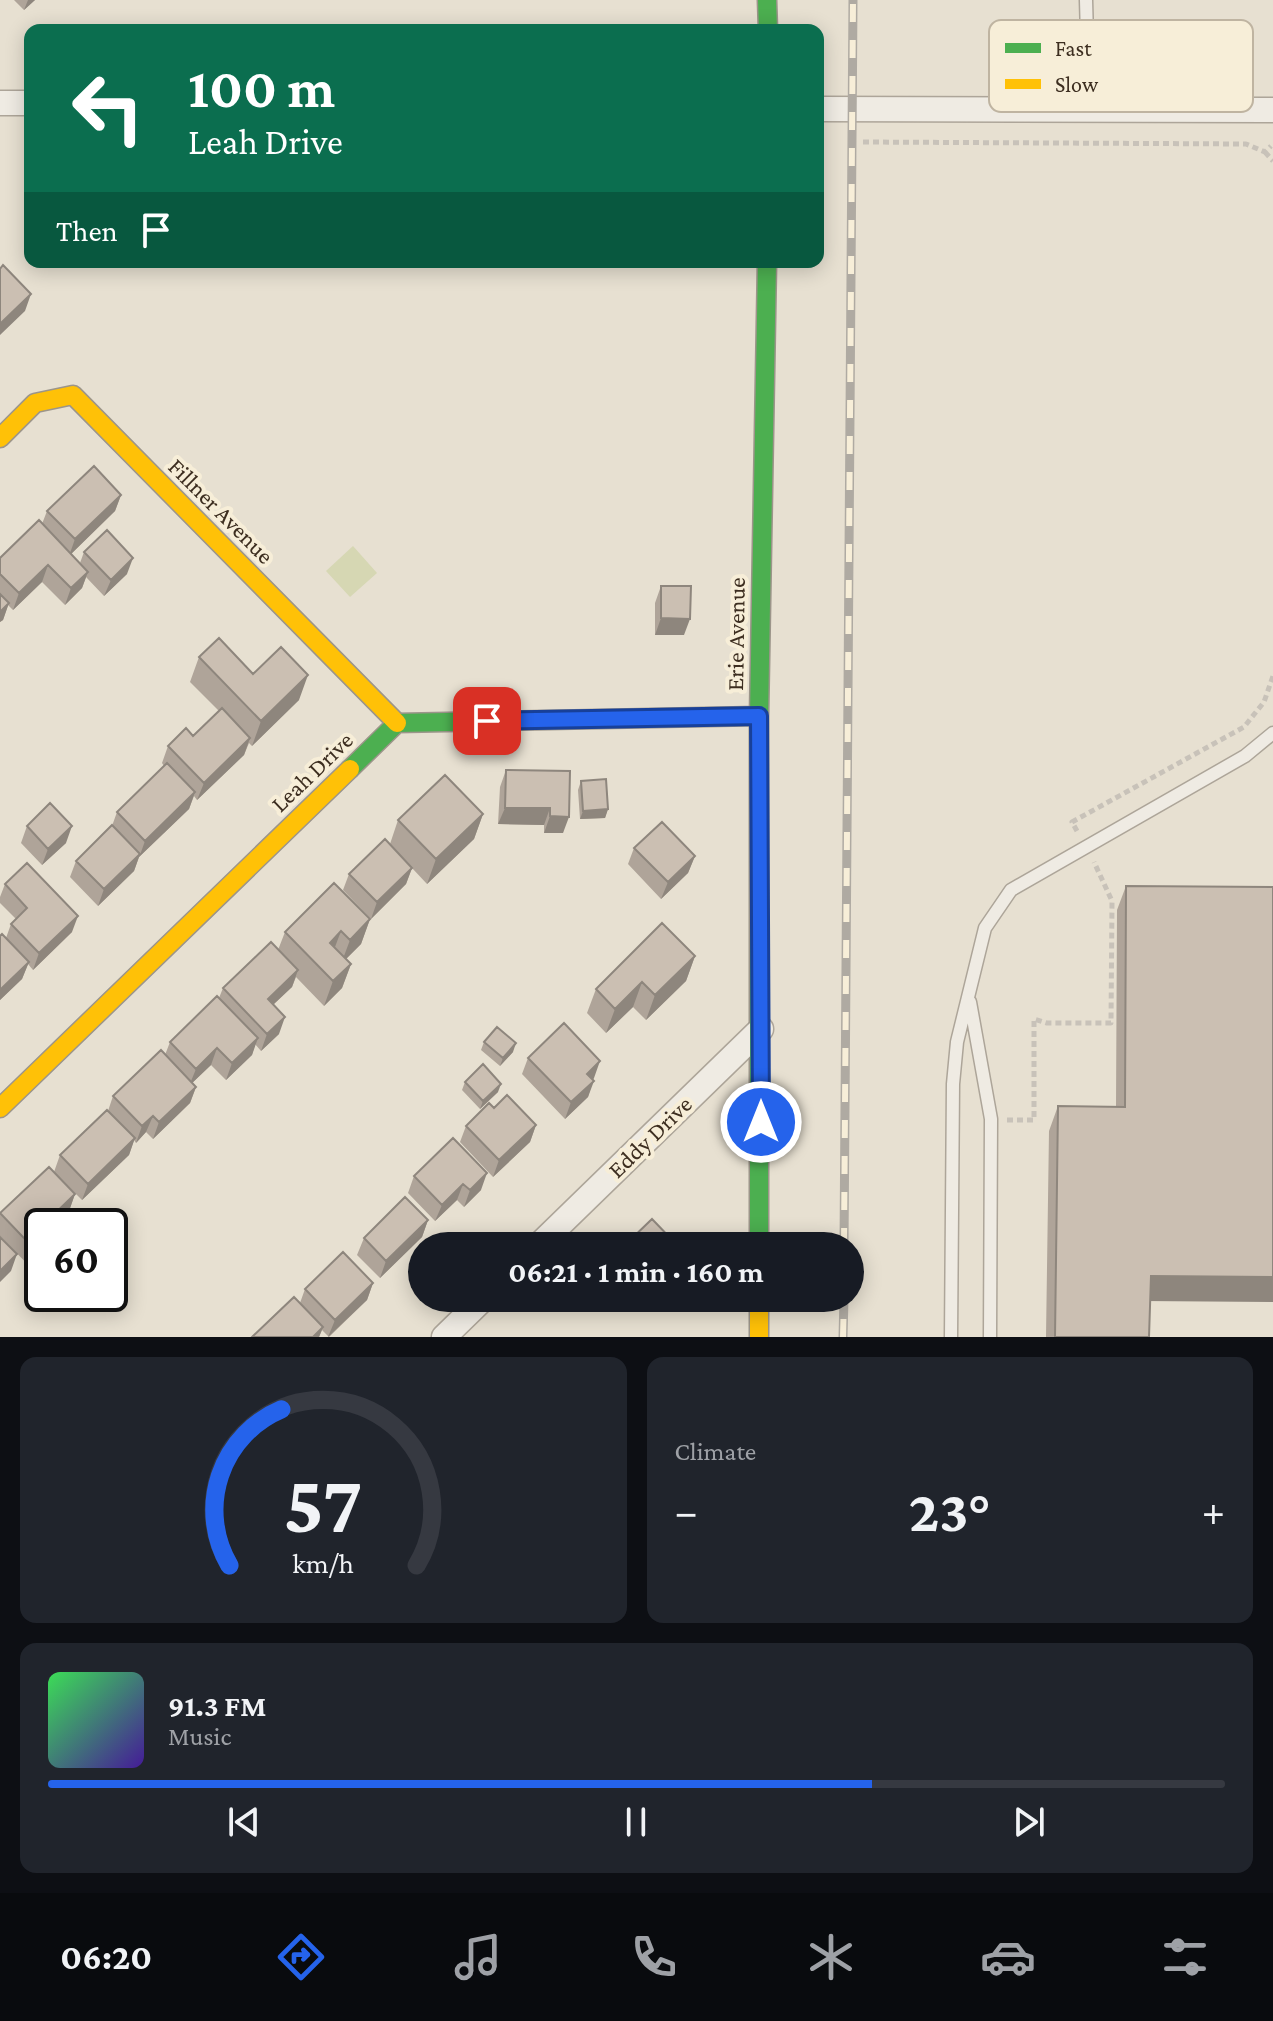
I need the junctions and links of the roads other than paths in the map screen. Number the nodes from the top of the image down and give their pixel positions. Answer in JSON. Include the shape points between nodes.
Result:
{"nodes":[{"id":1,"x":767,"y":0,"type":"edge"},
{"id":2,"x":1086,"y":0,"type":"edge"},
{"id":3,"x":1087,"y":20,"type":"edge"},
{"id":4,"x":768,"y":24,"type":"edge"},
{"id":5,"x":0,"y":103,"type":"edge"},
{"id":6,"x":24,"y":103,"type":"edge"},
{"id":7,"x":824,"y":109,"type":"edge"},
{"id":8,"x":989,"y":109,"type":"edge"},
{"id":9,"x":1253,"y":110,"type":"edge"},
{"id":10,"x":1273,"y":110,"type":"edge"},
{"id":11,"x":767,"y":268,"type":"edge"},
{"id":12,"x":0,"y":438,"type":"edge"},
{"id":13,"x":759,"y":716,"type":"junction"},
{"id":14,"x":397,"y":723,"type":"junction"},
{"id":15,"x":1273,"y":733,"type":"edge"},
{"id":16,"x":969,"y":995,"type":"junction"},
{"id":17,"x":761,"y":1029,"type":"junction"},
{"id":18,"x":0,"y":1108,"type":"edge"},
{"id":19,"x":552,"y":1232,"type":"edge"},
{"id":20,"x":759,"y":1232,"type":"edge"},
{"id":21,"x":470,"y":1312,"type":"edge"},
{"id":22,"x":759,"y":1312,"type":"edge"},
{"id":23,"x":444,"y":1337,"type":"edge"},
{"id":24,"x":759,"y":1337,"type":"edge"},
{"id":25,"x":951,"y":1337,"type":"edge"},
{"id":26,"x":990,"y":1337,"type":"edge"}],
"edges":[{"from":1,"to":4,"type":"street"},
{"from":2,"to":3,"type":"lane"},
{"from":5,"to":6,"type":"street"},
{"from":7,"to":8,"type":"street"},
{"from":9,"to":10,"type":"street"},
{"from":11,"to":13,"type":"street","name":"Erie Avenue"},
{"from":12,"to":14,"type":"street","name":"Fillner Avenue","via":[[35,403],[73,395]]},
{"from":13,"to":14,"type":"street"},
{"from":13,"to":17,"type":"street","name":"Erie Avenue"},
{"from":14,"to":18,"type":"street","name":"Leah Drive"},
{"from":15,"to":16,"type":"lane","via":[[1245,756],[1011,890],[985,928]]},
{"from":16,"to":25,"type":"lane","via":[[953,1084]]},
{"from":16,"to":26,"type":"lane","via":[[991,1119]]},
{"from":17,"to":19,"type":"street","name":"Eddy Drive"},
{"from":17,"to":20,"type":"street","name":"Erie Avenue"},
{"from":21,"to":23,"type":"street"},
{"from":22,"to":24,"type":"street"}]}
